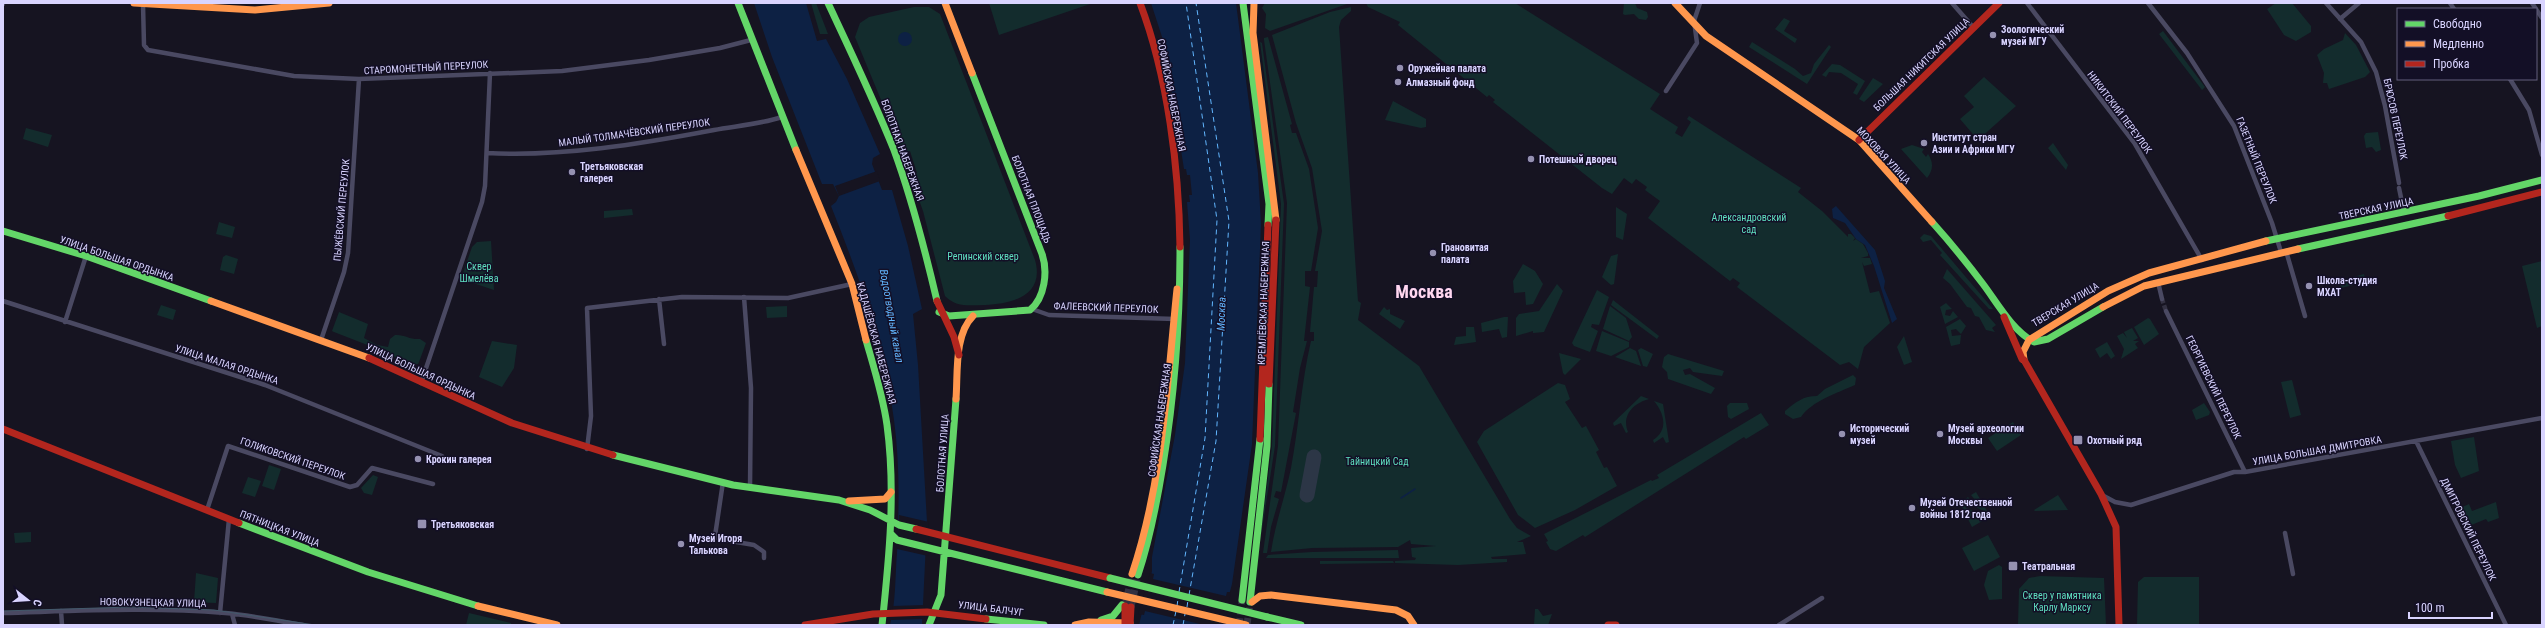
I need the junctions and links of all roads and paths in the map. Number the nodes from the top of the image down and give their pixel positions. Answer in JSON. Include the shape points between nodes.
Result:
{"nodes":[{"id":1,"x":134,"y":3,"type":"edge"},
{"id":2,"x":329,"y":3,"type":"edge"},
{"id":3,"x":738,"y":3,"type":"edge"},
{"id":4,"x":828,"y":3,"type":"edge"},
{"id":5,"x":1140,"y":3,"type":"edge"},
{"id":6,"x":1675,"y":3,"type":"edge"},
{"id":7,"x":1700,"y":3,"type":"edge"},
{"id":8,"x":1952,"y":3,"type":"edge"},
{"id":9,"x":1999,"y":3,"type":"edge"},
{"id":10,"x":2027,"y":3,"type":"edge"},
{"id":11,"x":2148,"y":3,"type":"edge"},
{"id":12,"x":2326,"y":3,"type":"edge"},
{"id":13,"x":2359,"y":3,"type":"edge"},
{"id":14,"x":143,"y":4,"type":"edge"},
{"id":15,"x":1243,"y":4,"type":"edge"},
{"id":16,"x":1252,"y":4,"type":"edge"},
{"id":17,"x":185,"y":5,"type":"edge"},
{"id":18,"x":947,"y":5,"type":"edge"},
{"id":19,"x":254,"y":6,"type":"edge"},
{"id":20,"x":2340,"y":19,"type":"junction"},
{"id":21,"x":1694,"y":21,"type":"junction"},
{"id":22,"x":1973,"y":27,"type":"junction"},
{"id":23,"x":751,"y":40,"type":"junction"},
{"id":24,"x":490,"y":73,"type":"junction"},
{"id":25,"x":359,"y":78,"type":"junction"},
{"id":26,"x":2511,"y":80,"type":"edge"},
{"id":27,"x":1666,"y":91,"type":"dead end"},
{"id":28,"x":782,"y":117,"type":"junction"},
{"id":29,"x":1859,"y":140,"type":"junction"},
{"id":30,"x":487,"y":153,"type":"junction"},
{"id":31,"x":2542,"y":155,"type":"edge"},
{"id":32,"x":2542,"y":180,"type":"edge"},
{"id":33,"x":2542,"y":192,"type":"edge"},
{"id":34,"x":2404,"y":212,"type":"junction"},
{"id":35,"x":3,"y":231,"type":"edge"},
{"id":36,"x":2278,"y":239,"type":"junction"},
{"id":37,"x":2284,"y":251,"type":"junction"},
{"id":38,"x":86,"y":256,"type":"junction"},
{"id":39,"x":2202,"y":260,"type":"junction"},
{"id":40,"x":2158,"y":282,"type":"junction"},
{"id":41,"x":852,"y":284,"type":"junction"},
{"id":42,"x":744,"y":297,"type":"junction"},
{"id":43,"x":659,"y":299,"type":"junction"},
{"id":44,"x":2162,"y":299,"type":"tunnel mouth"},
{"id":45,"x":3,"y":301,"type":"edge"},
{"id":46,"x":1998,"y":304,"type":"junction"},
{"id":47,"x":1032,"y":309,"type":"junction"},
{"id":48,"x":2166,"y":311,"type":"tunnel mouth"},
{"id":49,"x":939,"y":312,"type":"junction"},
{"id":50,"x":974,"y":316,"type":"junction"},
{"id":51,"x":2306,"y":316,"type":"dead end"},
{"id":52,"x":1178,"y":319,"type":"junction"},
{"id":53,"x":65,"y":322,"type":"junction"},
{"id":54,"x":321,"y":340,"type":"junction"},
{"id":55,"x":2029,"y":340,"type":"junction"},
{"id":56,"x":664,"y":344,"type":"dead end"},
{"id":57,"x":959,"y":355,"type":"junction"},
{"id":58,"x":2023,"y":362,"type":"junction"},
{"id":59,"x":421,"y":383,"type":"junction"},
{"id":60,"x":2542,"y":418,"type":"edge"},
{"id":61,"x":3,"y":429,"type":"edge"},
{"id":62,"x":2416,"y":441,"type":"junction"},
{"id":63,"x":587,"y":448,"type":"junction"},
{"id":64,"x":442,"y":456,"type":"dead end"},
{"id":65,"x":2245,"y":472,"type":"junction"},
{"id":66,"x":723,"y":482,"type":"junction"},
{"id":67,"x":433,"y":484,"type":"dead end"},
{"id":68,"x":750,"y":488,"type":"junction"},
{"id":69,"x":892,"y":488,"type":"junction"},
{"id":70,"x":2101,"y":494,"type":"junction"},
{"id":71,"x":839,"y":500,"type":"junction"},
{"id":72,"x":207,"y":510,"type":"junction"},
{"id":73,"x":229,"y":519,"type":"junction"},
{"id":74,"x":890,"y":522,"type":"junction"},
{"id":75,"x":2285,"y":533,"type":"dead end"},
{"id":76,"x":891,"y":534,"type":"junction"},
{"id":77,"x":945,"y":538,"type":"junction"},
{"id":78,"x":943,"y":552,"type":"junction"},
{"id":79,"x":764,"y":558,"type":"dead end"},
{"id":80,"x":1135,"y":574,"type":"tunnel mouth"},
{"id":81,"x":2293,"y":574,"type":"dead end"},
{"id":82,"x":941,"y":596,"type":"junction"},
{"id":83,"x":1822,"y":598,"type":"dead end"},
{"id":84,"x":1242,"y":600,"type":"tunnel mouth"},
{"id":85,"x":61,"y":611,"type":"junction"},
{"id":86,"x":220,"y":612,"type":"junction"},
{"id":87,"x":936,"y":612,"type":"junction"},
{"id":88,"x":3,"y":613,"type":"edge"},
{"id":89,"x":885,"y":613,"type":"junction"},
{"id":90,"x":948,"y":613,"type":"junction"},
{"id":91,"x":232,"y":614,"type":"junction"},
{"id":92,"x":1095,"y":622,"type":"junction"},
{"id":93,"x":1128,"y":624,"type":"edge"},
{"id":94,"x":62,"y":625,"type":"edge"},
{"id":95,"x":235,"y":625,"type":"edge"},
{"id":96,"x":303,"y":625,"type":"edge"},
{"id":97,"x":557,"y":625,"type":"edge"},
{"id":98,"x":805,"y":625,"type":"edge"},
{"id":99,"x":882,"y":625,"type":"edge"},
{"id":100,"x":929,"y":625,"type":"edge"},
{"id":101,"x":1044,"y":625,"type":"edge"},
{"id":102,"x":1075,"y":625,"type":"edge"},
{"id":103,"x":1246,"y":625,"type":"edge"},
{"id":104,"x":1301,"y":625,"type":"edge"},
{"id":105,"x":1414,"y":625,"type":"edge"},
{"id":106,"x":1608,"y":625,"type":"edge"},
{"id":107,"x":1616,"y":625,"type":"edge"},
{"id":108,"x":1779,"y":625,"type":"edge"},
{"id":109,"x":2119,"y":625,"type":"edge"},
{"id":110,"x":2506,"y":625,"type":"edge"}],
"edges":[{"from":1,"to":14,"type":"main road"},
{"from":2,"to":19,"type":"main road"},
{"from":3,"to":23,"type":"main road","name":"КАДАШЁВСКАЯ НАБЕРЕЖНАЯ"},
{"from":4,"to":49,"type":"main road","name":"БОЛОТНАЯ НАБЕРЕЖНАЯ","via":[[874,101],[894,151],[920,230]]},
{"from":5,"to":52,"type":"main road","name":"СОФИЙСКАЯ НАБЕРЕЖНАЯ","via":[[1155,54],[1172,147],[1180,265]]},
{"from":6,"to":21,"type":"main road","name":"МОХОВАЯ УЛИЦА"},
{"from":7,"to":21,"type":"street"},
{"from":8,"to":22,"type":"street"},
{"from":9,"to":22,"type":"main road","name":"БОЛЬШАЯ НИКИТСКАЯ УЛИЦА"},
{"from":10,"to":39,"type":"street","name":"НИКИТСКИЙ ПЕРЕУЛОК","via":[[2135,144]]},
{"from":11,"to":36,"type":"street","name":"ГАЗЕТНЫЙ ПЕРЕУЛОК","via":[[2187,53],[2230,118]]},
{"from":12,"to":20,"type":"street","name":"БРЮСОВ ПЕРЕУЛОК"},
{"from":13,"to":20,"type":"street"},
{"from":14,"to":17,"type":"main road"},
{"from":14,"to":25,"type":"street","name":"СТАРОМОНЕТНЫЙ ПЕРЕУЛОК","via":[[144,45],[148,50],[294,76]]},
{"from":15,"to":84,"type":"main road","name":"КРЕМЛЁВСКАЯ НАБЕРЕЖНАЯ","via":[[1269,224],[1260,445]]},
{"from":16,"to":105,"type":"main road","name":"КРЕМЛЁВСКАЯ НАБЕРЕЖНАЯ","via":[[1276,213],[1267,446],[1251,602],[1260,596],[1272,595],[1396,610],[1408,616]]},
{"from":17,"to":19,"type":"main road"},
{"from":18,"to":47,"type":"main road","name":"БОЛОТНАЯ ПЛОЩАДЬ","via":[[1044,259],[1044,281]]},
{"from":20,"to":34,"type":"street","name":"БРЮСОВ ПЕРЕУЛОК","via":[[2361,42],[2378,78]]},
{"from":21,"to":27,"type":"street","via":[[1697,43]]},
{"from":21,"to":29,"type":"main road","name":"МОХОВАЯ УЛИЦА","via":[[1706,36]]},
{"from":22,"to":29,"type":"main road","name":"БОЛЬШАЯ НИКИТСКАЯ УЛИЦА"},
{"from":23,"to":24,"type":"street","name":"СТАРОМОНЕТНЫЙ ПЕРЕУЛОК","via":[[700,52],[606,67]]},
{"from":23,"to":28,"type":"main road","name":"КАДАШЁВСКАЯ НАБЕРЕЖНАЯ"},
{"from":24,"to":25,"type":"street","name":"СТАРОМОНЕТНЫЙ ПЕРЕУЛОК"},
{"from":24,"to":30,"type":"street"},
{"from":25,"to":54,"type":"street","name":"ПЫЖЁВСКИЙ ПЕРЕУЛОК","via":[[348,253]]},
{"from":26,"to":31,"type":"street","via":[[2529,110]]},
{"from":28,"to":30,"type":"street","name":"МАЛЫЙ ТОЛМАЧЁВСКИЙ ПЕРЕУЛОК","via":[[698,133],[588,148]]},
{"from":28,"to":41,"type":"main road","name":"КАДАШЁВСКАЯ НАБЕРЕЖНАЯ"},
{"from":29,"to":46,"type":"main road","name":"МОХОВАЯ УЛИЦА","via":[[1957,250]]},
{"from":30,"to":59,"type":"street","via":[[485,186],[478,218]]},
{"from":32,"to":34,"type":"main road","name":"ТВЕРСКАЯ УЛИЦА"},
{"from":33,"to":37,"type":"main road","name":"ТВЕРСКАЯ УЛИЦА","via":[[2474,210]]},
{"from":34,"to":36,"type":"main road","name":"ТВЕРСКАЯ УЛИЦА"},
{"from":35,"to":38,"type":"main road","name":"УЛИЦА БОЛЬШАЯ ОРДЫНКА"},
{"from":36,"to":37,"type":"street","name":"ГАЗЕТНЫЙ ПЕРЕУЛОК"},
{"from":36,"to":39,"type":"main road","name":"ТВЕРСКАЯ УЛИЦА"},
{"from":37,"to":40,"type":"main road","name":"ТВЕРСКАЯ УЛИЦА"},
{"from":37,"to":51,"type":"street","name":"ГАЗЕТНЫЙ ПЕРЕУЛОК"},
{"from":38,"to":53,"type":"street"},
{"from":38,"to":54,"type":"main road","name":"УЛИЦА БОЛЬШАЯ ОРДЫНКА"},
{"from":39,"to":55,"type":"main road","name":"ТВЕРСКАЯ УЛИЦА","via":[[2149,273],[2120,284]]},
{"from":40,"to":44,"type":"street"},
{"from":40,"to":55,"type":"main road","name":"ТВЕРСКАЯ УЛИЦА","via":[[2134,290],[2043,342]]},
{"from":41,"to":42,"type":"street","via":[[788,298]]},
{"from":41,"to":69,"type":"main road","name":"КАДАШЁВСКАЯ НАБЕРЕЖНАЯ","via":[[885,415]]},
{"from":42,"to":43,"type":"street"},
{"from":42,"to":68,"type":"street","via":[[750,388]]},
{"from":43,"to":56,"type":"street"},
{"from":43,"to":63,"type":"street","via":[[587,309],[592,416]]},
{"from":45,"to":53,"type":"street","name":"УЛИЦА МАЛАЯ ОРДЫНКА"},
{"from":46,"to":55,"type":"main road","name":"МОХОВАЯ УЛИЦА"},
{"from":46,"to":58,"type":"main road","name":"МОХОВАЯ УЛИЦА"},
{"from":47,"to":50,"type":"main road"},
{"from":47,"to":52,"type":"street","name":"ФАЛЕЕВСКИЙ ПЕРЕУЛОК","via":[[1050,315]]},
{"from":48,"to":65,"type":"street","name":"ГЕОРГИЕВСКИЙ ПЕРЕУЛОК"},
{"from":49,"to":50,"type":"main road","via":[[949,316]]},
{"from":49,"to":57,"type":"main road","name":"БОЛОТНАЯ УЛИЦА","via":[[954,337]]},
{"from":50,"to":57,"type":"main road","name":"БОЛОТНАЯ УЛИЦА","via":[[967,319]]},
{"from":52,"to":80,"type":"main road","name":"СОФИЙСКАЯ НАБЕРЕЖНАЯ","via":[[1168,440],[1149,543]]},
{"from":53,"to":64,"type":"street","name":"УЛИЦА МАЛАЯ ОРДЫНКА","via":[[265,385]]},
{"from":54,"to":59,"type":"main road","name":"УЛИЦА БОЛЬШАЯ ОРДЫНКА","via":[[375,360]]},
{"from":55,"to":58,"type":"main road","via":[[2023,352]]},
{"from":57,"to":77,"type":"main road","name":"БОЛОТНАЯ УЛИЦА"},
{"from":58,"to":70,"type":"main road","name":"МОХОВАЯ УЛИЦА"},
{"from":59,"to":63,"type":"main road","name":"УЛИЦА БОЛЬШАЯ ОРДЫНКА","via":[[512,423]]},
{"from":60,"to":62,"type":"street","name":"УЛИЦА БОЛЬШАЯ ДМИТРОВКА"},
{"from":61,"to":72,"type":"main road","name":"ПЯТНИЦКАЯ УЛИЦА"},
{"from":62,"to":65,"type":"street","name":"УЛИЦА БОЛЬШАЯ ДМИТРОВКА"},
{"from":62,"to":110,"type":"street","name":"ДМИТРОВСКИЙ ПЕРЕУЛОК"},
{"from":63,"to":66,"type":"main road","name":"УЛИЦА БОЛЬШАЯ ОРДЫНКА"},
{"from":65,"to":70,"type":"street","name":"УЛИЦА БОЛЬШАЯ ДМИТРОВКА","via":[[2234,472],[2131,505],[2115,502]]},
{"from":66,"to":68,"type":"main road","name":"УЛИЦА БОЛЬШАЯ ОРДЫНКА"},
{"from":66,"to":79,"type":"street","via":[[715,536],[719,539],[758,546],[764,552]]},
{"from":67,"to":72,"type":"street","name":"ГОЛИКОВСКИЙ ПЕРЕУЛОК","via":[[372,468],[357,485],[350,487],[228,446]]},
{"from":68,"to":71,"type":"main road","name":"УЛИЦА БОЛЬШАЯ ОРДЫНКА"},
{"from":69,"to":71,"type":"main road","name":"УЛИЦА БОЛЬШАЯ ОРДЫНКА","via":[[885,499]]},
{"from":69,"to":74,"type":"main road","name":"КАДАШЁВСКАЯ НАБЕРЕЖНАЯ"},
{"from":70,"to":109,"type":"main road","name":"МОХОВАЯ УЛИЦА","via":[[2118,534]]},
{"from":71,"to":74,"type":"main road","name":"УЛИЦА БОЛЬШАЯ ОРДЫНКА","via":[[870,510]]},
{"from":72,"to":73,"type":"main road","name":"ПЯТНИЦКАЯ УЛИЦА"},
{"from":73,"to":86,"type":"street"},
{"from":73,"to":97,"type":"main road","name":"ПЯТНИЦКАЯ УЛИЦА","via":[[436,595]]},
{"from":74,"to":76,"type":"main road","name":"КАДАШЁВСКАЯ НАБЕРЕЖНАЯ"},
{"from":74,"to":77,"type":"main road","name":"УЛИЦА БОЛЬШАЯ ОРДЫНКА"},
{"from":75,"to":81,"type":"street"},
{"from":76,"to":78,"type":"main road","via":[[897,540]]},
{"from":76,"to":89,"type":"main road","name":"КАДАШЁВСКАЯ НАБЕРЕЖНАЯ"},
{"from":77,"to":78,"type":"main road","name":"БОЛОТНАЯ УЛИЦА"},
{"from":77,"to":104,"type":"main road","name":"УЛИЦА БОЛЬШАЯ ОРДЫНКА","bridge":true},
{"from":78,"to":82,"type":"main road","name":"БОЛОТНАЯ УЛИЦА"},
{"from":78,"to":103,"type":"main road","bridge":true},
{"from":82,"to":87,"type":"main road"},
{"from":82,"to":90,"type":"main road","via":[[943,607]]},
{"from":83,"to":108,"type":"street"},
{"from":85,"to":86,"type":"street","name":"НОВОКУЗНЕЦКАЯ УЛИЦА"},
{"from":85,"to":88,"type":"street","name":"НОВОКУЗНЕЦКАЯ УЛИЦА"},
{"from":85,"to":94,"type":"street"},
{"from":86,"to":91,"type":"street","name":"НОВОКУЗНЕЦКАЯ УЛИЦА"},
{"from":87,"to":89,"type":"main road","name":"УЛИЦА БАЛЧУГ"},
{"from":87,"to":90,"type":"main road","name":"УЛИЦА БАЛЧУГ"},
{"from":87,"to":100,"type":"main road"},
{"from":89,"to":98,"type":"main road"},
{"from":89,"to":99,"type":"main road","name":"КАДАШЁВСКАЯ НАБЕРЕЖНАЯ"},
{"from":90,"to":101,"type":"main road","name":"УЛИЦА БАЛЧУГ"},
{"from":91,"to":95,"type":"street"},
{"from":91,"to":96,"type":"street","name":"НОВОКУЗНЕЦКАЯ УЛИЦА"},
{"from":92,"to":93,"type":"main road"},
{"from":92,"to":93,"type":"main road","via":[[1113,616],[1126,606]]},
{"from":92,"to":102,"type":"main road"},
{"from":106,"to":107,"type":"main road"}]}
